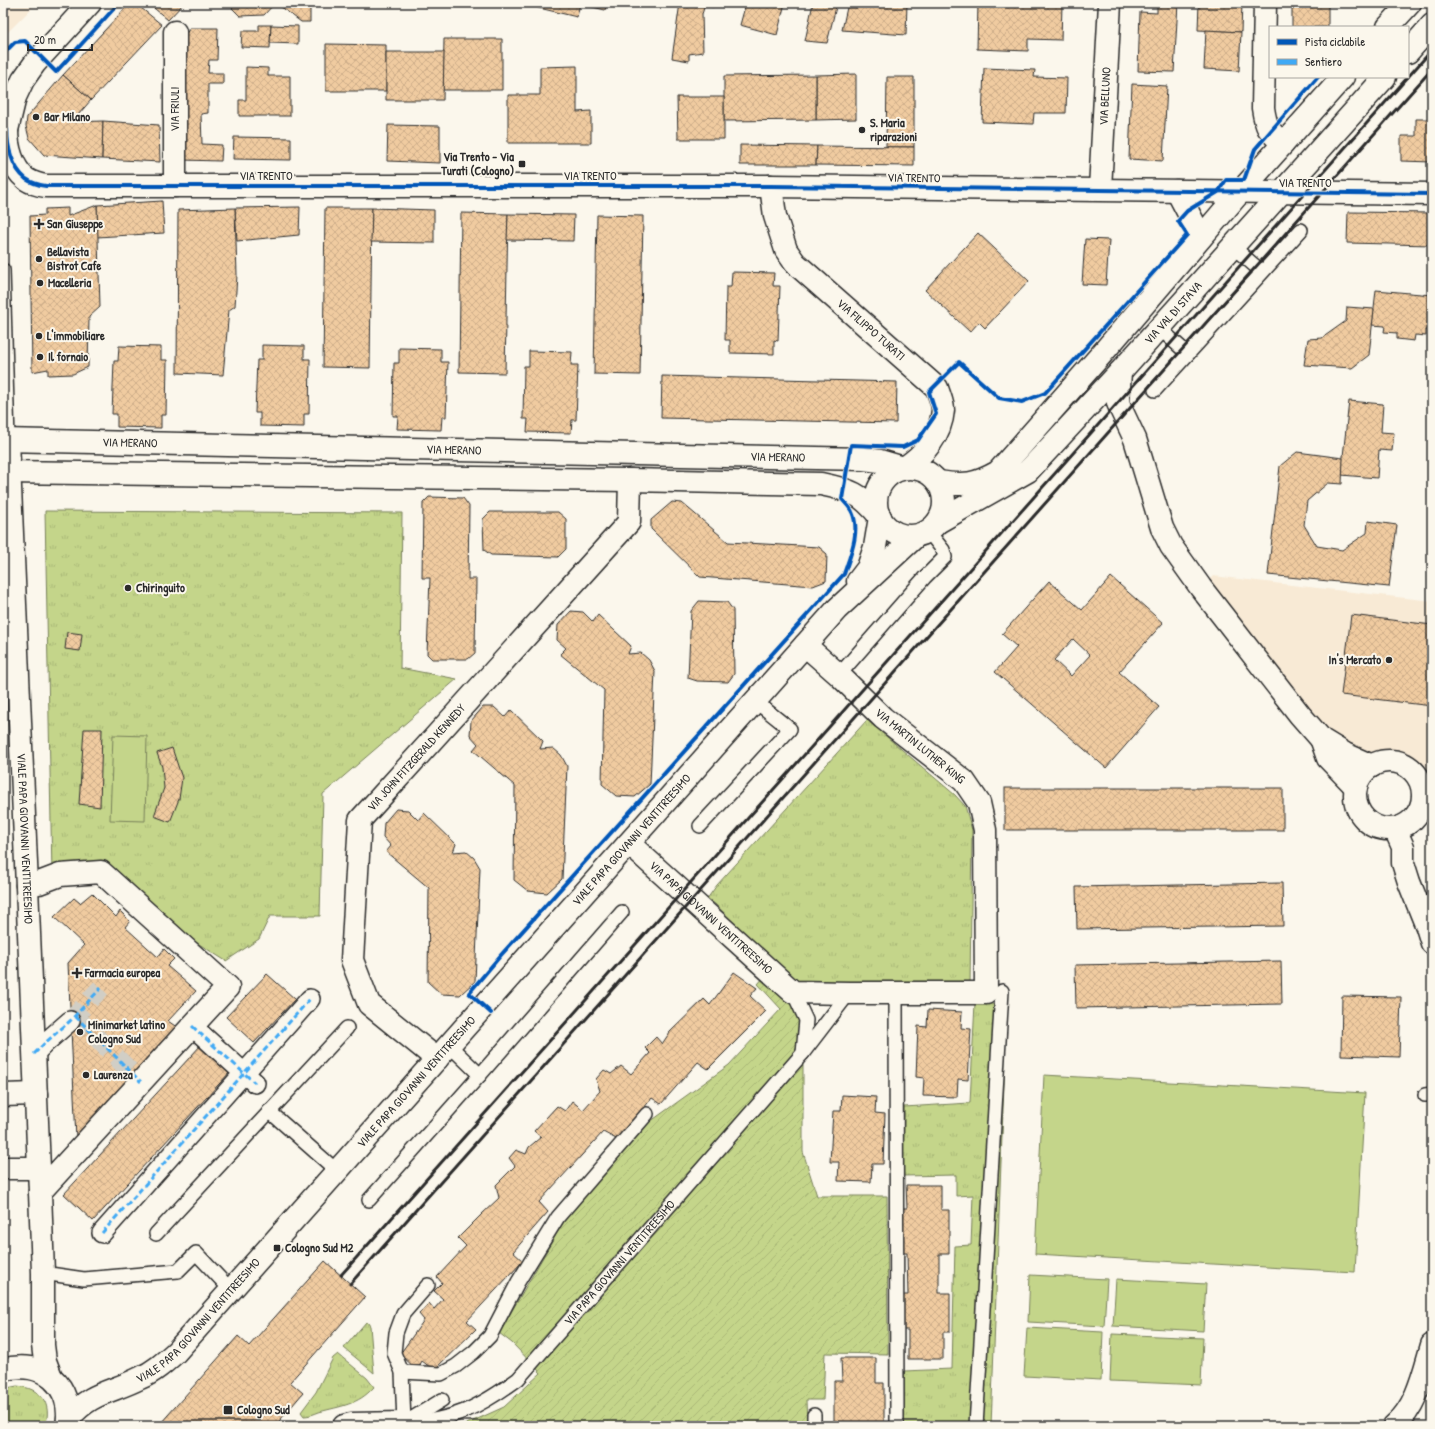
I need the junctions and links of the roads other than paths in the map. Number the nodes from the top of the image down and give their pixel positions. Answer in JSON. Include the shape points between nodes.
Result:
{"nodes":[{"id":1,"x":90,"y":3,"type":"edge"},
{"id":2,"x":1110,"y":3,"type":"edge"},
{"id":3,"x":1265,"y":3,"type":"edge"},
{"id":4,"x":1410,"y":3,"type":"edge"},
{"id":5,"x":1432,"y":25,"type":"edge"},
{"id":6,"x":1389,"y":26,"type":"edge"},
{"id":7,"x":175,"y":32,"type":"dead end"},
{"id":8,"x":1409,"y":51,"type":"edge"},
{"id":9,"x":35,"y":63,"type":"junction"},
{"id":10,"x":1343,"y":78,"type":"edge"},
{"id":11,"x":1384,"y":78,"type":"edge"},
{"id":12,"x":3,"y":83,"type":"edge"},
{"id":13,"x":6,"y":119,"type":"edge"},
{"id":14,"x":1283,"y":144,"type":"junction"},
{"id":15,"x":8,"y":156,"type":"edge"},
{"id":16,"x":175,"y":186,"type":"junction"},
{"id":17,"x":772,"y":186,"type":"junction"},
{"id":18,"x":1100,"y":189,"type":"junction"},
{"id":19,"x":1177,"y":191,"type":"junction"},
{"id":20,"x":1240,"y":192,"type":"junction"},
{"id":21,"x":1280,"y":193,"type":"junction"},
{"id":22,"x":1432,"y":194,"type":"edge"},
{"id":23,"x":1301,"y":230,"type":"dead end"},
{"id":24,"x":1201,"y":237,"type":"junction"},
{"id":25,"x":1232,"y":246,"type":"junction"},
{"id":26,"x":3,"y":270,"type":"edge"},
{"id":27,"x":1262,"y":272,"type":"junction"},
{"id":28,"x":1159,"y":328,"type":"junction"},
{"id":29,"x":1188,"y":354,"type":"junction"},
{"id":30,"x":1120,"y":372,"type":"junction"},
{"id":31,"x":1155,"y":390,"type":"dead end"},
{"id":32,"x":6,"y":440,"type":"edge"},
{"id":33,"x":904,"y":468,"type":"junction"},
{"id":34,"x":6,"y":472,"type":"edge"},
{"id":35,"x":630,"y":480,"type":"junction"},
{"id":36,"x":938,"y":482,"type":"junction"},
{"id":37,"x":880,"y":517,"type":"junction"},
{"id":38,"x":927,"y":529,"type":"junction"},
{"id":39,"x":9,"y":583,"type":"edge"},
{"id":40,"x":837,"y":610,"type":"junction"},
{"id":41,"x":805,"y":645,"type":"junction"},
{"id":42,"x":839,"y":675,"type":"junction"},
{"id":43,"x":756,"y":702,"type":"junction"},
{"id":44,"x":1322,"y":740,"type":"junction"},
{"id":45,"x":1405,"y":765,"type":"junction"},
{"id":46,"x":1372,"y":766,"type":"junction"},
{"id":47,"x":1432,"y":769,"type":"edge"},
{"id":48,"x":1432,"y":786,"type":"edge"},
{"id":49,"x":1356,"y":787,"type":"junction"},
{"id":50,"x":1421,"y":807,"type":"junction"},
{"id":51,"x":700,"y":826,"type":"dead end"},
{"id":52,"x":1395,"y":829,"type":"junction"},
{"id":53,"x":628,"y":844,"type":"junction"},
{"id":54,"x":27,"y":885,"type":"junction"},
{"id":55,"x":622,"y":912,"type":"dead end"},
{"id":56,"x":1432,"y":943,"type":"edge"},
{"id":57,"x":793,"y":992,"type":"junction"},
{"id":58,"x":994,"y":992,"type":"junction"},
{"id":59,"x":849,"y":993,"type":"junction"},
{"id":60,"x":896,"y":993,"type":"junction"},
{"id":61,"x":310,"y":999,"type":"dead end"},
{"id":62,"x":70,"y":1021,"type":"tunnel mouth"},
{"id":63,"x":192,"y":1026,"type":"junction"},
{"id":64,"x":347,"y":1028,"type":"dead end"},
{"id":65,"x":443,"y":1052,"type":"junction"},
{"id":66,"x":803,"y":1053,"type":"junction"},
{"id":67,"x":34,"y":1054,"type":"junction"},
{"id":68,"x":480,"y":1075,"type":"junction"},
{"id":69,"x":250,"y":1078,"type":"junction"},
{"id":70,"x":36,"y":1094,"type":"junction"},
{"id":71,"x":3,"y":1095,"type":"edge"},
{"id":72,"x":269,"y":1111,"type":"junction"},
{"id":73,"x":647,"y":1114,"type":"dead end"},
{"id":74,"x":3,"y":1168,"type":"edge"},
{"id":75,"x":39,"y":1168,"type":"junction"},
{"id":76,"x":337,"y":1171,"type":"junction"},
{"id":77,"x":40,"y":1192,"type":"junction"},
{"id":78,"x":369,"y":1200,"type":"dead end"},
{"id":79,"x":102,"y":1232,"type":"dead end"},
{"id":80,"x":156,"y":1234,"type":"dead end"},
{"id":81,"x":43,"y":1273,"type":"junction"},
{"id":82,"x":428,"y":1285,"type":"dead end"},
{"id":83,"x":231,"y":1290,"type":"junction"},
{"id":84,"x":1432,"y":1345,"type":"edge"},
{"id":85,"x":3,"y":1370,"type":"edge"},
{"id":86,"x":402,"y":1372,"type":"junction"},
{"id":87,"x":56,"y":1382,"type":"junction"},
{"id":88,"x":108,"y":1390,"type":"junction"},
{"id":89,"x":442,"y":1400,"type":"dead end"},
{"id":90,"x":67,"y":1422,"type":"edge"},
{"id":91,"x":404,"y":1423,"type":"junction"},
{"id":92,"x":344,"y":1426,"type":"edge"},
{"id":93,"x":897,"y":1426,"type":"edge"},
{"id":94,"x":976,"y":1426,"type":"edge"},
{"id":95,"x":1394,"y":1426,"type":"edge"}],
"edges":[{"from":1,"to":9,"type":"street"},
{"from":2,"to":18,"type":"street","name":"VIA BELLUNO"},
{"from":3,"to":14,"type":"street","via":[[1263,108],[1268,130]]},
{"from":4,"to":6,"type":"street"},
{"from":5,"to":8,"type":"street"},
{"from":7,"to":16,"type":"street","name":"VIA FRIULI"},
{"from":9,"to":12,"type":"street"},
{"from":9,"to":13,"type":"street"},
{"from":10,"to":14,"type":"street"},
{"from":11,"to":21,"type":"street","name":"VIA VAL DI STAVA"},
{"from":13,"to":15,"type":"street","name":"VIA TRENTO"},
{"from":14,"to":20,"type":"street"},
{"from":15,"to":16,"type":"street","name":"VIA TRENTO","via":[[26,178],[46,186]]},
{"from":16,"to":17,"type":"street","name":"VIA TRENTO"},
{"from":17,"to":18,"type":"street","name":"VIA TRENTO"},
{"from":17,"to":33,"type":"street","name":"VIA FILIPPO TURATI","via":[[775,216],[786,250],[795,263],[937,388],[943,408],[939,427],[932,443]]},
{"from":18,"to":19,"type":"street","name":"VIA TRENTO"},
{"from":19,"to":20,"type":"street","name":"VIA TRENTO"},
{"from":19,"to":24,"type":"street"},
{"from":20,"to":21,"type":"street","name":"VIA TRENTO"},
{"from":20,"to":24,"type":"street"},
{"from":21,"to":22,"type":"street","name":"VIA TRENTO"},
{"from":21,"to":25,"type":"street","name":"VIA VAL DI STAVA"},
{"from":23,"to":27,"type":"lane"},
{"from":24,"to":36,"type":"street","via":[[998,472],[972,483],[957,485]]},
{"from":25,"to":27,"type":"lane"},
{"from":25,"to":28,"type":"street","name":"VIA VAL DI STAVA"},
{"from":26,"to":32,"type":"lane","name":"VIALE PAPA GIOVANNI VENTITREESIMO"},
{"from":27,"to":29,"type":"lane"},
{"from":28,"to":29,"type":"lane"},
{"from":28,"to":30,"type":"street","name":"VIA VAL DI STAVA"},
{"from":29,"to":31,"type":"lane"},
{"from":30,"to":38,"type":"street","name":"VIA VAL DI STAVA","via":[[1028,471]]},
{"from":30,"to":44,"type":"street","via":[[1118,403],[1135,439],[1162,528],[1201,588]]},
{"from":32,"to":33,"type":"street","name":"VIA MERANO","via":[[864,459]]},
{"from":32,"to":34,"type":"street","name":"VIALE PAPA GIOVANNI VENTITREESIMO"},
{"from":33,"to":36,"type":"street","via":[[919,469],[930,474]]},
{"from":33,"to":37,"type":"street","via":[[883,480],[876,502]]},
{"from":34,"to":35,"type":"street"},
{"from":34,"to":39,"type":"street","name":"VIALE PAPA GIOVANNI VENTITREESIMO"},
{"from":35,"to":37,"type":"street","via":[[821,484],[843,488],[860,496]]},
{"from":35,"to":65,"type":"street","name":"VIA JOHN FITZGERALD KENNEDY","via":[[629,522],[360,820],[352,960],[369,1004]]},
{"from":36,"to":38,"type":"street","via":[[943,493],[944,506],[941,517]]},
{"from":37,"to":38,"type":"street","via":[[893,532],[904,536]]},
{"from":37,"to":40,"type":"street","name":"VIALE PAPA GIOVANNI VENTITREESIMO","via":[[875,547],[868,568]]},
{"from":38,"to":40,"type":"street","name":"VIALE PAPA GIOVANNI VENTITREESIMO"},
{"from":38,"to":42,"type":"lane","via":[[943,550],[945,557]]},
{"from":39,"to":54,"type":"street","name":"VIALE PAPA GIOVANNI VENTITREESIMO"},
{"from":40,"to":41,"type":"street","name":"VIALE PAPA GIOVANNI VENTITREESIMO"},
{"from":41,"to":42,"type":"street","name":"VIA MARTIN LUTHER KING"},
{"from":41,"to":43,"type":"street","name":"VIALE PAPA GIOVANNI VENTITREESIMO"},
{"from":42,"to":58,"type":"street","name":"VIA MARTIN LUTHER KING","via":[[883,718],[964,781],[979,803],[985,830]]},
{"from":43,"to":51,"type":"lane","via":[[790,729]]},
{"from":43,"to":53,"type":"street","name":"VIALE PAPA GIOVANNI VENTITREESIMO"},
{"from":44,"to":46,"type":"street"},
{"from":44,"to":49,"type":"street","via":[[1328,758]]},
{"from":45,"to":46,"type":"street","via":[[1394,761]]},
{"from":45,"to":47,"type":"street"},
{"from":45,"to":50,"type":"street","via":[[1421,784]]},
{"from":46,"to":49,"type":"street","via":[[1361,776]]},
{"from":48,"to":50,"type":"street"},
{"from":49,"to":52,"type":"street","via":[[1355,799],[1364,819],[1383,829]]},
{"from":50,"to":52,"type":"street","via":[[1408,824]]},
{"from":52,"to":56,"type":"street","via":[[1402,847],[1403,863],[1409,882]]},
{"from":53,"to":57,"type":"street","name":"VIA PAPA GIOVANNI VENTITREESIMO"},
{"from":53,"to":65,"type":"street","name":"VIALE PAPA GIOVANNI VENTITREESIMO"},
{"from":54,"to":63,"type":"street","via":[[60,875],[101,872],[228,987]]},
{"from":54,"to":67,"type":"street","name":"VIALE PAPA GIOVANNI VENTITREESIMO"},
{"from":55,"to":68,"type":"lane"},
{"from":57,"to":59,"type":"street"},
{"from":57,"to":66,"type":"lane","name":"VIA PAPA GIOVANNI VENTITREESIMO","via":[[806,1020]]},
{"from":58,"to":60,"type":"street"},
{"from":58,"to":94,"type":"lane"},
{"from":59,"to":60,"type":"street"},
{"from":59,"to":66,"type":"lane","name":"VIA PAPA GIOVANNI VENTITREESIMO"},
{"from":60,"to":93,"type":"lane"},
{"from":61,"to":69,"type":"street"},
{"from":62,"to":67,"type":"street"},
{"from":63,"to":69,"type":"street"},
{"from":63,"to":77,"type":"street","via":[[138,1078]]},
{"from":64,"to":72,"type":"lane"},
{"from":65,"to":68,"type":"lane"},
{"from":65,"to":76,"type":"street","name":"VIALE PAPA GIOVANNI VENTITREESIMO"},
{"from":66,"to":91,"type":"lane","name":"VIA PAPA GIOVANNI VENTITREESIMO","via":[[518,1379],[493,1397],[461,1414],[422,1423]]},
{"from":67,"to":70,"type":"street","name":"VIALE PAPA GIOVANNI VENTITREESIMO"},
{"from":68,"to":78,"type":"lane"},
{"from":69,"to":79,"type":"street"},
{"from":70,"to":71,"type":"street"},
{"from":70,"to":75,"type":"street","name":"VIALE PAPA GIOVANNI VENTITREESIMO"},
{"from":72,"to":76,"type":"lane"},
{"from":72,"to":80,"type":"lane"},
{"from":73,"to":86,"type":"lane","via":[[558,1217],[518,1282],[490,1336],[456,1366],[441,1374]]},
{"from":74,"to":75,"type":"street"},
{"from":75,"to":77,"type":"street","name":"VIALE PAPA GIOVANNI VENTITREESIMO"},
{"from":76,"to":83,"type":"street","name":"VIALE PAPA GIOVANNI VENTITREESIMO"},
{"from":77,"to":81,"type":"street","name":"VIALE PAPA GIOVANNI VENTITREESIMO"},
{"from":81,"to":83,"type":"lane","via":[[84,1279],[178,1271],[196,1253]]},
{"from":81,"to":87,"type":"street","name":"VIALE PAPA GIOVANNI VENTITREESIMO","via":[[43,1345],[45,1361]]},
{"from":82,"to":86,"type":"lane","via":[[403,1314],[396,1333],[394,1353]]},
{"from":83,"to":88,"type":"street","name":"VIALE PAPA GIOVANNI VENTITREESIMO","via":[[176,1352],[158,1368],[142,1378]]},
{"from":84,"to":95,"type":"street","via":[[1413,1402]]},
{"from":85,"to":87,"type":"street","name":"VIALE PAPA GIOVANNI VENTITREESIMO","via":[[29,1367]]},
{"from":86,"to":91,"type":"lane"},
{"from":87,"to":88,"type":"street","name":"VIALE PAPA GIOVANNI VENTITREESIMO","via":[[71,1391],[87,1393]]},
{"from":87,"to":90,"type":"street","name":"VIALE PAPA GIOVANNI VENTITREESIMO","via":[[67,1403]]},
{"from":88,"to":90,"type":"street","name":"VIALE PAPA GIOVANNI VENTITREESIMO","via":[[90,1398]]},
{"from":89,"to":91,"type":"lane"},
{"from":91,"to":92,"type":"street","name":"VIA PAPA GIOVANNI VENTITREESIMO"}]}
